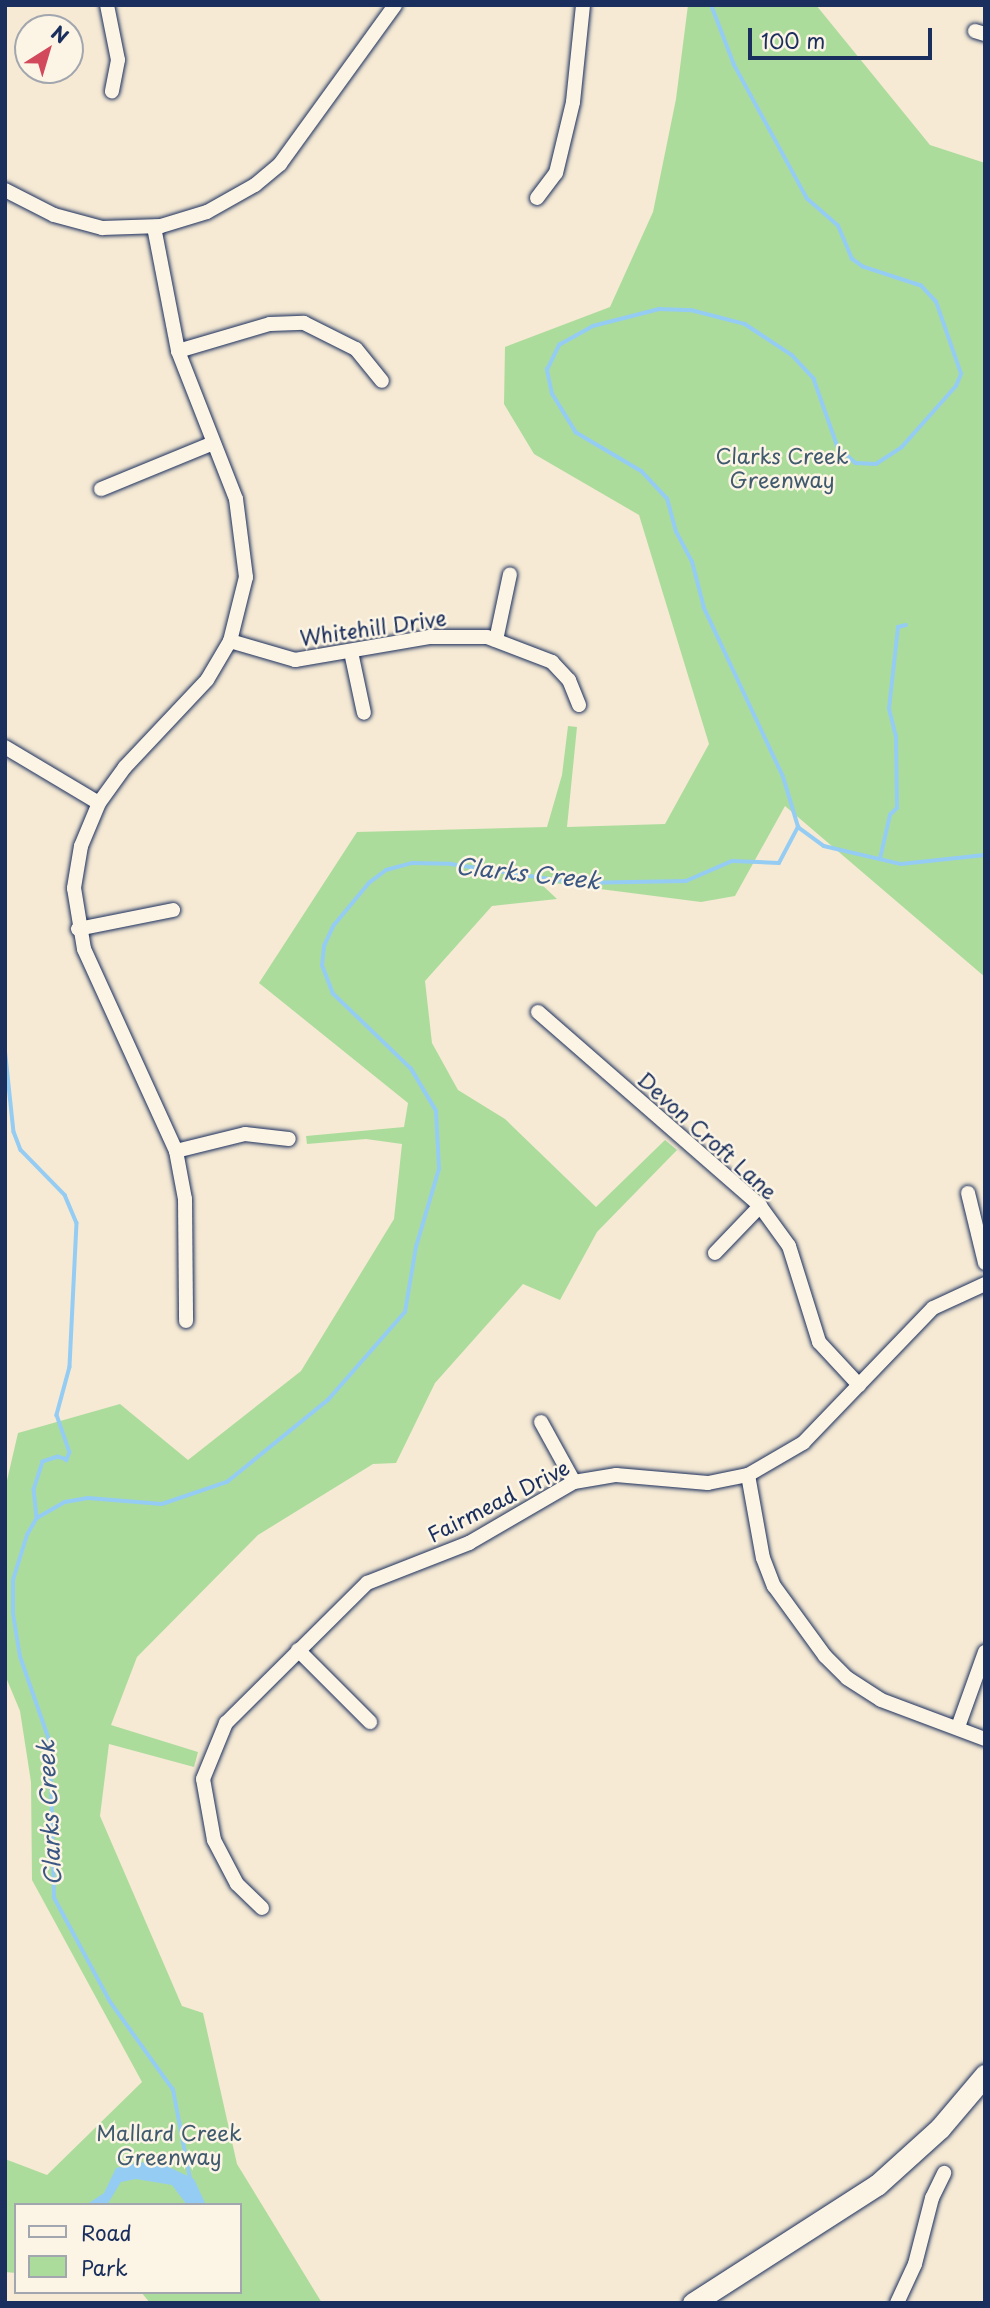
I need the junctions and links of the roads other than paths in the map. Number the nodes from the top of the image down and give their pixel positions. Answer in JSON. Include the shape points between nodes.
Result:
{"nodes":[{"id":1,"x":107,"y":5,"type":"edge"},
{"id":2,"x":396,"y":5,"type":"edge"},
{"id":3,"x":583,"y":5,"type":"edge"},
{"id":4,"x":112,"y":91,"type":"dead end"},
{"id":5,"x":5,"y":190,"type":"edge"},
{"id":6,"x":537,"y":198,"type":"dead end"},
{"id":7,"x":154,"y":227,"type":"junction"},
{"id":8,"x":178,"y":351,"type":"junction"},
{"id":9,"x":382,"y":381,"type":"dead end"},
{"id":10,"x":213,"y":443,"type":"junction"},
{"id":11,"x":101,"y":489,"type":"dead end"},
{"id":12,"x":510,"y":575,"type":"dead end"},
{"id":13,"x":496,"y":639,"type":"junction"},
{"id":14,"x":230,"y":641,"type":"junction"},
{"id":15,"x":351,"y":652,"type":"junction"},
{"id":16,"x":579,"y":705,"type":"dead end"},
{"id":17,"x":364,"y":713,"type":"dead end"},
{"id":18,"x":5,"y":747,"type":"edge"},
{"id":19,"x":99,"y":803,"type":"junction"},
{"id":20,"x":173,"y":910,"type":"dead end"},
{"id":21,"x":78,"y":929,"type":"junction"},
{"id":22,"x":538,"y":1012,"type":"dead end"},
{"id":23,"x":289,"y":1139,"type":"dead end"},
{"id":24,"x":176,"y":1152,"type":"junction"},
{"id":25,"x":968,"y":1193,"type":"dead end"},
{"id":26,"x":760,"y":1206,"type":"junction"},
{"id":27,"x":715,"y":1253,"type":"dead end"},
{"id":28,"x":985,"y":1263,"type":"edge"},
{"id":29,"x":985,"y":1284,"type":"edge"},
{"id":30,"x":186,"y":1321,"type":"dead end"},
{"id":31,"x":859,"y":1385,"type":"junction"},
{"id":32,"x":541,"y":1422,"type":"dead end"},
{"id":33,"x":747,"y":1475,"type":"junction"},
{"id":34,"x":574,"y":1482,"type":"junction"},
{"id":35,"x":298,"y":1650,"type":"junction"},
{"id":36,"x":985,"y":1652,"type":"edge"},
{"id":37,"x":370,"y":1722,"type":"dead end"},
{"id":38,"x":958,"y":1727,"type":"junction"},
{"id":39,"x":983,"y":1736,"type":"edge"},
{"id":40,"x":262,"y":1908,"type":"dead end"},
{"id":41,"x":985,"y":2075,"type":"edge"},
{"id":42,"x":944,"y":2173,"type":"dead end"},
{"id":43,"x":693,"y":2303,"type":"edge"},
{"id":44,"x":897,"y":2303,"type":"edge"}],
"edges":[{"from":1,"to":4,"type":"street","via":[[118,60]]},
{"from":2,"to":7,"type":"street","via":[[280,164],[232,200]]},
{"from":3,"to":6,"type":"street","via":[[581,60],[556,173]]},
{"from":5,"to":7,"type":"street","via":[[54,215],[90,226]]},
{"from":7,"to":8,"type":"street"},
{"from":8,"to":9,"type":"street","via":[[270,324],[304,323],[356,349]]},
{"from":8,"to":10,"type":"street"},
{"from":10,"to":11,"type":"street"},
{"from":10,"to":14,"type":"street","via":[[236,499],[246,553],[241,605]]},
{"from":12,"to":13,"type":"street"},
{"from":13,"to":15,"type":"street","name":"Whitehill Drive","via":[[429,637]]},
{"from":13,"to":16,"type":"street","name":"Whitehill Drive","via":[[552,662],[569,680]]},
{"from":14,"to":15,"type":"street","name":"Whitehill Drive","via":[[295,660]]},
{"from":14,"to":19,"type":"street","via":[[207,680]]},
{"from":15,"to":17,"type":"street"},
{"from":18,"to":19,"type":"street"},
{"from":19,"to":21,"type":"street","via":[[76,872]]},
{"from":20,"to":21,"type":"street"},
{"from":21,"to":24,"type":"street","via":[[93,972]]},
{"from":22,"to":26,"type":"street","name":"Devon Croft Lane"},
{"from":23,"to":24,"type":"street","via":[[236,1135]]},
{"from":24,"to":30,"type":"street","via":[[185,1199]]},
{"from":25,"to":28,"type":"street"},
{"from":26,"to":27,"type":"street"},
{"from":26,"to":31,"type":"street","name":"Devon Croft Lane","via":[[789,1246],[819,1342]]},
{"from":29,"to":31,"type":"street","name":"Fairmead Drive","via":[[933,1308]]},
{"from":31,"to":33,"type":"street","name":"Fairmead Drive","via":[[803,1443]]},
{"from":32,"to":34,"type":"street"},
{"from":33,"to":34,"type":"street","name":"Fairmead Drive","via":[[708,1483],[616,1475]]},
{"from":33,"to":38,"type":"street","via":[[762,1558],[774,1586],[825,1656],[847,1678],[881,1700]]},
{"from":34,"to":35,"type":"street","name":"Fairmead Drive","via":[[469,1543],[367,1583]]},
{"from":35,"to":37,"type":"street"},
{"from":35,"to":40,"type":"street","name":"Fairmead Drive","via":[[226,1723],[203,1779],[214,1840],[237,1885]]},
{"from":36,"to":38,"type":"street"},
{"from":38,"to":39,"type":"street"},
{"from":41,"to":43,"type":"main road","via":[[940,2128],[877,2185]]},
{"from":42,"to":44,"type":"street","via":[[932,2197],[915,2264]]}]}
